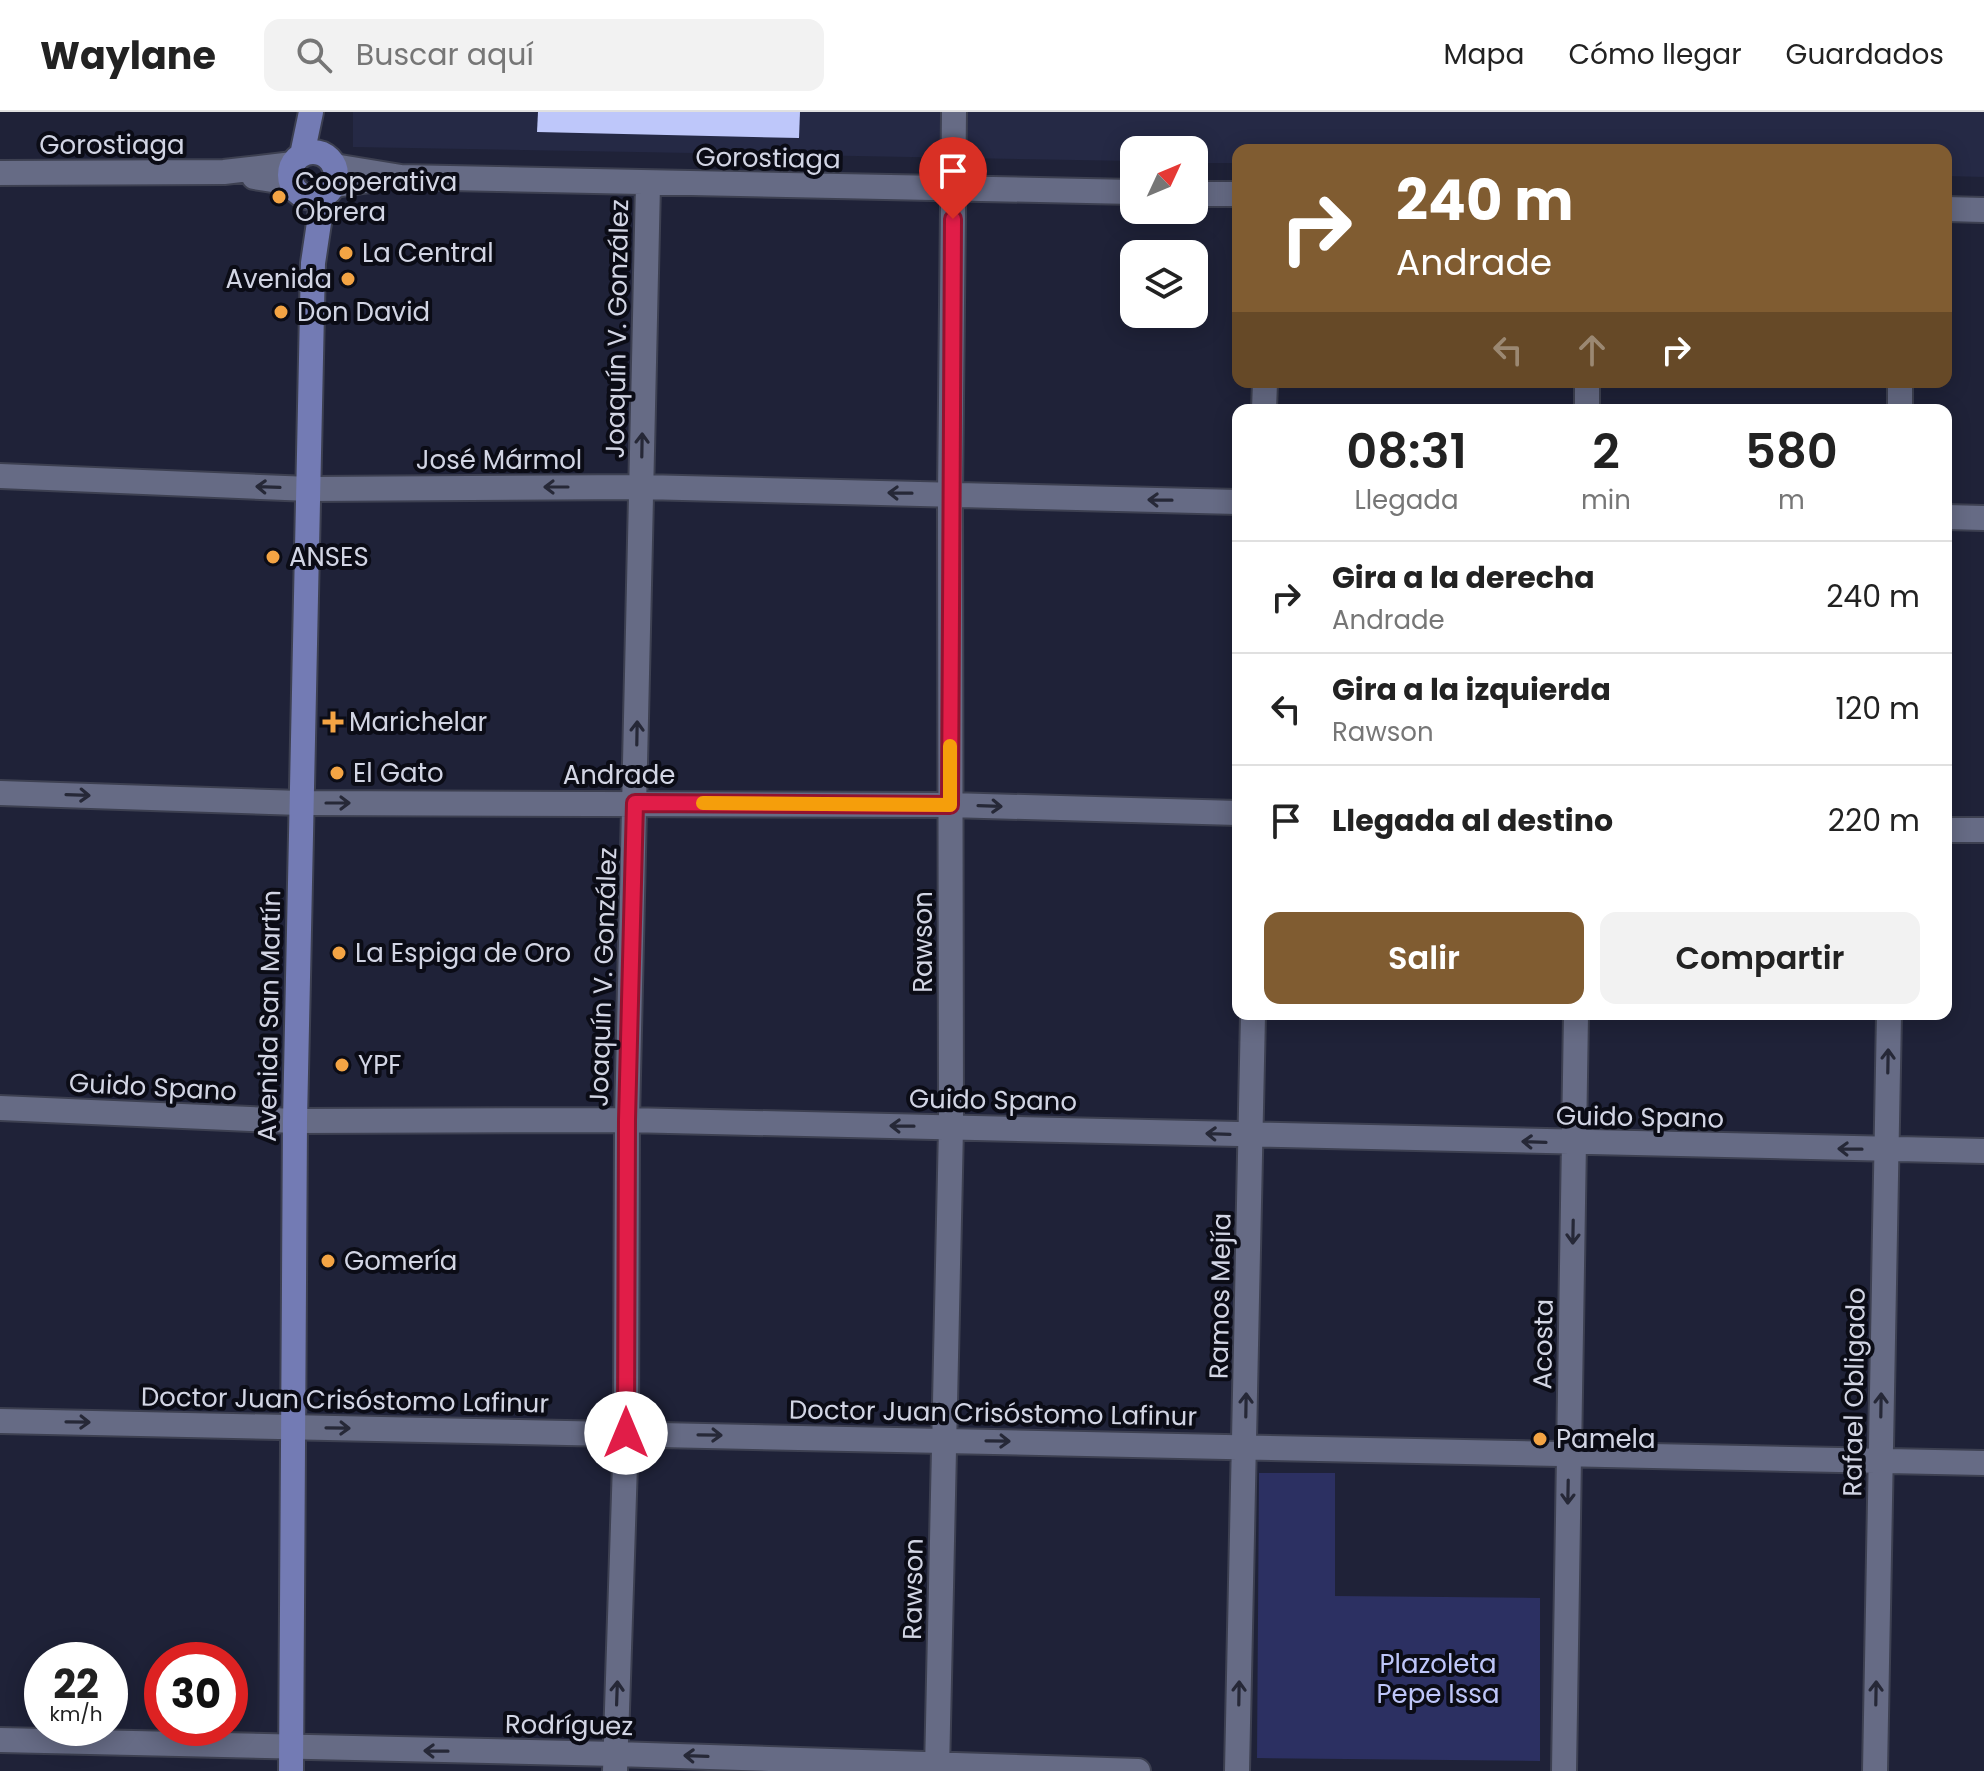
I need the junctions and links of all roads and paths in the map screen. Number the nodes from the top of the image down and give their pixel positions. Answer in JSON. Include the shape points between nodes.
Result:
{"nodes":[{"id":1,"x":311,"y":112,"type":"edge"},
{"id":2,"x":318,"y":112,"type":"edge"},
{"id":3,"x":954,"y":112,"type":"edge"},
{"id":4,"x":0,"y":173,"type":"edge"},
{"id":5,"x":313,"y":175,"type":"junction"},
{"id":6,"x":648,"y":184,"type":"junction"},
{"id":7,"x":954,"y":188,"type":"junction"},
{"id":8,"x":1120,"y":192,"type":"edge"},
{"id":9,"x":1208,"y":194,"type":"edge"},
{"id":10,"x":1232,"y":194,"type":"edge"},
{"id":11,"x":1952,"y":209,"type":"edge"},
{"id":12,"x":1984,"y":210,"type":"edge"},
{"id":13,"x":0,"y":476,"type":"edge"},
{"id":14,"x":642,"y":487,"type":"junction"},
{"id":15,"x":310,"y":489,"type":"junction"},
{"id":16,"x":950,"y":495,"type":"junction"},
{"id":17,"x":1232,"y":502,"type":"edge"},
{"id":18,"x":1952,"y":517,"type":"edge"},
{"id":19,"x":1984,"y":518,"type":"edge"},
{"id":20,"x":0,"y":793,"type":"edge"},
{"id":21,"x":301,"y":803,"type":"junction"},
{"id":22,"x":635,"y":803,"type":"junction"},
{"id":23,"x":950,"y":805,"type":"junction"},
{"id":24,"x":1232,"y":813,"type":"edge"},
{"id":25,"x":1952,"y":830,"type":"edge"},
{"id":26,"x":1984,"y":830,"type":"edge"},
{"id":27,"x":1253,"y":1020,"type":"edge"},
{"id":28,"x":1576,"y":1020,"type":"edge"},
{"id":29,"x":1889,"y":1020,"type":"edge"},
{"id":30,"x":0,"y":1108,"type":"edge"},
{"id":31,"x":627,"y":1120,"type":"junction"},
{"id":32,"x":295,"y":1121,"type":"junction"},
{"id":33,"x":951,"y":1127,"type":"junction"},
{"id":34,"x":1250,"y":1135,"type":"junction"},
{"id":35,"x":1574,"y":1144,"type":"junction"},
{"id":36,"x":1886,"y":1149,"type":"junction"},
{"id":37,"x":1984,"y":1151,"type":"edge"},
{"id":38,"x":0,"y":1421,"type":"edge"},
{"id":39,"x":291,"y":1427,"type":"junction"},
{"id":40,"x":626,"y":1433,"type":"junction"},
{"id":41,"x":945,"y":1440,"type":"junction"},
{"id":42,"x":1245,"y":1447,"type":"junction"},
{"id":43,"x":1569,"y":1454,"type":"junction"},
{"id":44,"x":1880,"y":1461,"type":"junction"},
{"id":45,"x":1984,"y":1463,"type":"edge"},
{"id":46,"x":0,"y":1740,"type":"edge"},
{"id":47,"x":292,"y":1760,"type":"edge"},
{"id":48,"x":615,"y":1762,"type":"edge"},
{"id":49,"x":937,"y":1767,"type":"edge"},
{"id":50,"x":1078,"y":1770,"type":"edge"},
{"id":51,"x":1138,"y":1771,"type":"edge"},
{"id":52,"x":1237,"y":1771,"type":"edge"},
{"id":53,"x":1564,"y":1771,"type":"edge"},
{"id":54,"x":1875,"y":1771,"type":"edge"}],
"edges":[{"from":1,"to":5,"type":"main road","name":"Avenida San Martín"},
{"from":2,"to":5,"type":"main road","name":"Avenida San Martín"},
{"from":3,"to":7,"type":"street","name":"Rawson"},
{"from":4,"to":5,"type":"street","name":"Gorostiaga"},
{"from":5,"to":6,"type":"street","name":"Gorostiaga"},
{"from":5,"to":15,"type":"main road","name":"Avenida San Martín"},
{"from":6,"to":7,"type":"street","name":"Gorostiaga"},
{"from":14,"to":6,"type":"street","name":"Joaquín V. González","one_way":true},
{"from":7,"to":8,"type":"street","name":"Gorostiaga"},
{"from":7,"to":16,"type":"street","name":"Rawson"},
{"from":9,"to":10,"type":"street"},
{"from":11,"to":12,"type":"street"},
{"from":15,"to":13,"type":"street","name":"José Mármol","one_way":true},
{"from":14,"to":15,"type":"street","name":"José Mármol","one_way":true},
{"from":16,"to":14,"type":"street","name":"José Mármol","one_way":true},
{"from":22,"to":14,"type":"street","name":"Joaquín V. González","one_way":true},
{"from":15,"to":21,"type":"main road","name":"Avenida San Martín"},
{"from":17,"to":16,"type":"street","name":"José Mármol","one_way":true},
{"from":16,"to":23,"type":"street","name":"Rawson"},
{"from":18,"to":19,"type":"street"},
{"from":20,"to":21,"type":"street","name":"Andrade","one_way":true},
{"from":21,"to":22,"type":"street","name":"Andrade","one_way":true},
{"from":21,"to":32,"type":"main road","name":"Avenida San Martín"},
{"from":22,"to":23,"type":"street","name":"Andrade"},
{"from":22,"to":31,"type":"street","name":"Joaquín V. González"},
{"from":23,"to":24,"type":"street","name":"Andrade","one_way":true},
{"from":23,"to":33,"type":"street","name":"Rawson"},
{"from":25,"to":26,"type":"street"},
{"from":27,"to":34,"type":"street","name":"Ramos Mejía"},
{"from":28,"to":35,"type":"street","name":"Acosta"},
{"from":36,"to":29,"type":"street","name":"Rafael Obligado","one_way":true},
{"from":30,"to":32,"type":"street","name":"Guido Spano"},
{"from":31,"to":32,"type":"street","name":"Guido Spano"},
{"from":33,"to":31,"type":"street","name":"Guido Spano","one_way":true},
{"from":31,"to":40,"type":"street","name":"Joaquín V. González"},
{"from":32,"to":39,"type":"main road","name":"Avenida San Martín"},
{"from":34,"to":33,"type":"street","name":"Guido Spano","one_way":true},
{"from":33,"to":41,"type":"street","name":"Rawson"},
{"from":35,"to":34,"type":"street","name":"Guido Spano","one_way":true},
{"from":42,"to":34,"type":"street","name":"Ramos Mejía","one_way":true},
{"from":36,"to":35,"type":"street","name":"Guido Spano","one_way":true},
{"from":35,"to":43,"type":"street","name":"Acosta","one_way":true},
{"from":36,"to":37,"type":"street","name":"Guido Spano"},
{"from":44,"to":36,"type":"street","name":"Rafael Obligado","one_way":true},
{"from":38,"to":39,"type":"street","name":"Doctor Juan Crisóstomo Lafinur","one_way":true},
{"from":39,"to":40,"type":"street","name":"Doctor Juan Crisóstomo Lafinur","one_way":true},
{"from":39,"to":47,"type":"main road","name":"Avenida San Martín"},
{"from":40,"to":41,"type":"street","name":"Doctor Juan Crisóstomo Lafinur","one_way":true},
{"from":48,"to":40,"type":"street","name":"Joaquín V. González","one_way":true},
{"from":41,"to":42,"type":"street","name":"Doctor Juan Crisóstomo Lafinur","one_way":true},
{"from":41,"to":49,"type":"street","name":"Rawson"},
{"from":42,"to":43,"type":"street","name":"Doctor Juan Crisóstomo Lafinur"},
{"from":52,"to":42,"type":"street","name":"Ramos Mejía","one_way":true},
{"from":43,"to":44,"type":"street","name":"Doctor Juan Crisóstomo Lafinur"},
{"from":43,"to":53,"type":"street","name":"Acosta","one_way":true},
{"from":44,"to":45,"type":"street","name":"Doctor Juan Crisóstomo Lafinur"},
{"from":54,"to":44,"type":"street","name":"Rafael Obligado","one_way":true},
{"from":46,"to":47,"type":"street","name":"Rodríguez"},
{"from":48,"to":47,"type":"street","name":"Rodríguez","one_way":true},
{"from":49,"to":48,"type":"street","name":"Rodríguez","one_way":true},
{"from":49,"to":50,"type":"street","name":"Rodríguez"},
{"from":50,"to":51,"type":"street","name":"Rodríguez"}]}
